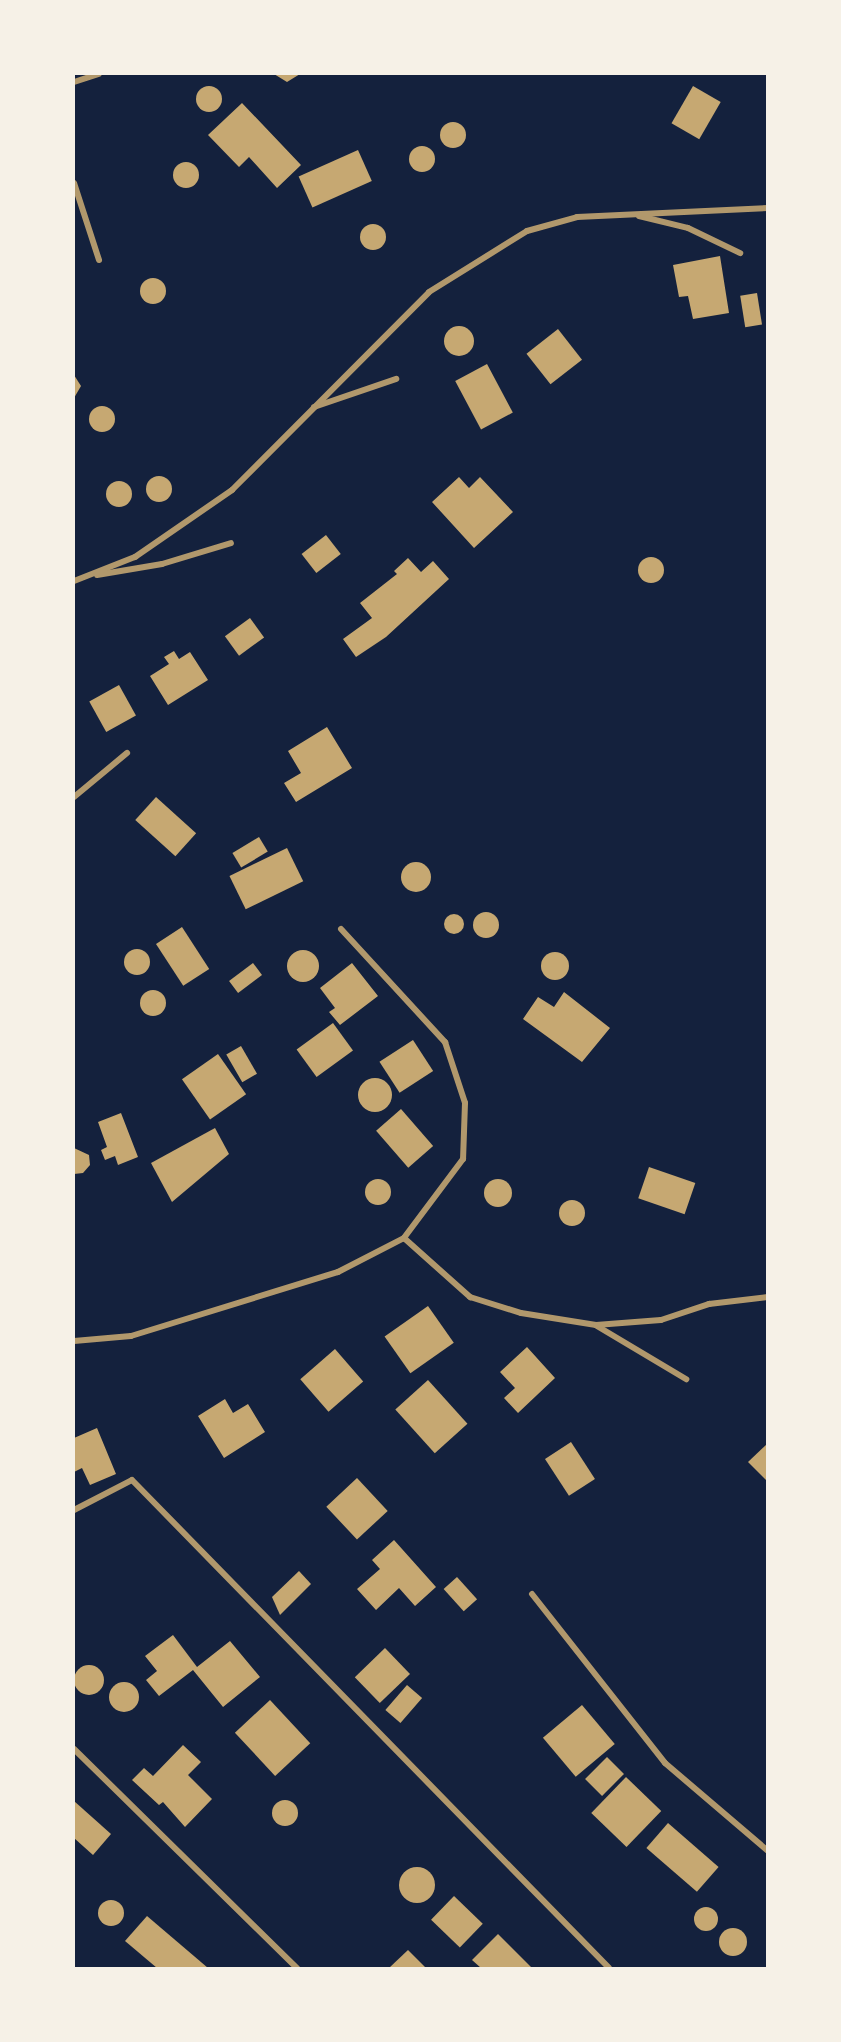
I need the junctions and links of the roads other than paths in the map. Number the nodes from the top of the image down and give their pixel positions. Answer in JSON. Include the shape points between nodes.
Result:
{"nodes":[{"id":1,"x":99,"y":74,"type":"edge"},
{"id":2,"x":74,"y":82,"type":"edge"},
{"id":3,"x":74,"y":183,"type":"edge"},
{"id":4,"x":768,"y":208,"type":"edge"},
{"id":5,"x":632,"y":214,"type":"junction"},
{"id":6,"x":740,"y":253,"type":"dead end"},
{"id":7,"x":99,"y":260,"type":"dead end"},
{"id":8,"x":396,"y":379,"type":"dead end"},
{"id":9,"x":311,"y":408,"type":"junction"},
{"id":10,"x":231,"y":543,"type":"dead end"},
{"id":11,"x":82,"y":578,"type":"junction"},
{"id":12,"x":74,"y":581,"type":"edge"},
{"id":13,"x":127,"y":753,"type":"dead end"},
{"id":14,"x":74,"y":797,"type":"edge"},
{"id":15,"x":341,"y":929,"type":"dead end"},
{"id":16,"x":404,"y":1238,"type":"junction"},
{"id":17,"x":768,"y":1298,"type":"edge"},
{"id":18,"x":596,"y":1325,"type":"junction"},
{"id":19,"x":74,"y":1341,"type":"edge"},
{"id":20,"x":686,"y":1379,"type":"dead end"},
{"id":21,"x":74,"y":1510,"type":"edge"},
{"id":22,"x":532,"y":1594,"type":"dead end"},
{"id":23,"x":74,"y":1749,"type":"edge"},
{"id":24,"x":768,"y":1851,"type":"edge"},
{"id":25,"x":297,"y":1968,"type":"edge"},
{"id":26,"x":609,"y":1968,"type":"edge"}],
"edges":[{"from":1,"to":2,"type":"street"},
{"from":3,"to":7,"type":"street"},
{"from":4,"to":5,"type":"street"},
{"from":5,"to":6,"type":"street","via":[[688,228]]},
{"from":5,"to":9,"type":"street","via":[[577,217],[527,231],[429,292]]},
{"from":8,"to":9,"type":"street"},
{"from":9,"to":11,"type":"street","via":[[232,490],[135,558]]},
{"from":10,"to":11,"type":"street","via":[[162,564]]},
{"from":11,"to":12,"type":"street"},
{"from":13,"to":14,"type":"street"},
{"from":15,"to":16,"type":"street","via":[[445,1042],[465,1103],[463,1159]]},
{"from":16,"to":18,"type":"street","via":[[470,1297],[521,1313]]},
{"from":16,"to":19,"type":"street","via":[[338,1272],[131,1336]]},
{"from":17,"to":18,"type":"street","via":[[709,1304],[662,1320]]},
{"from":18,"to":20,"type":"street"},
{"from":21,"to":26,"type":"street","via":[[132,1480]]},
{"from":22,"to":24,"type":"street","via":[[665,1763]]},
{"from":23,"to":25,"type":"street"}]}
